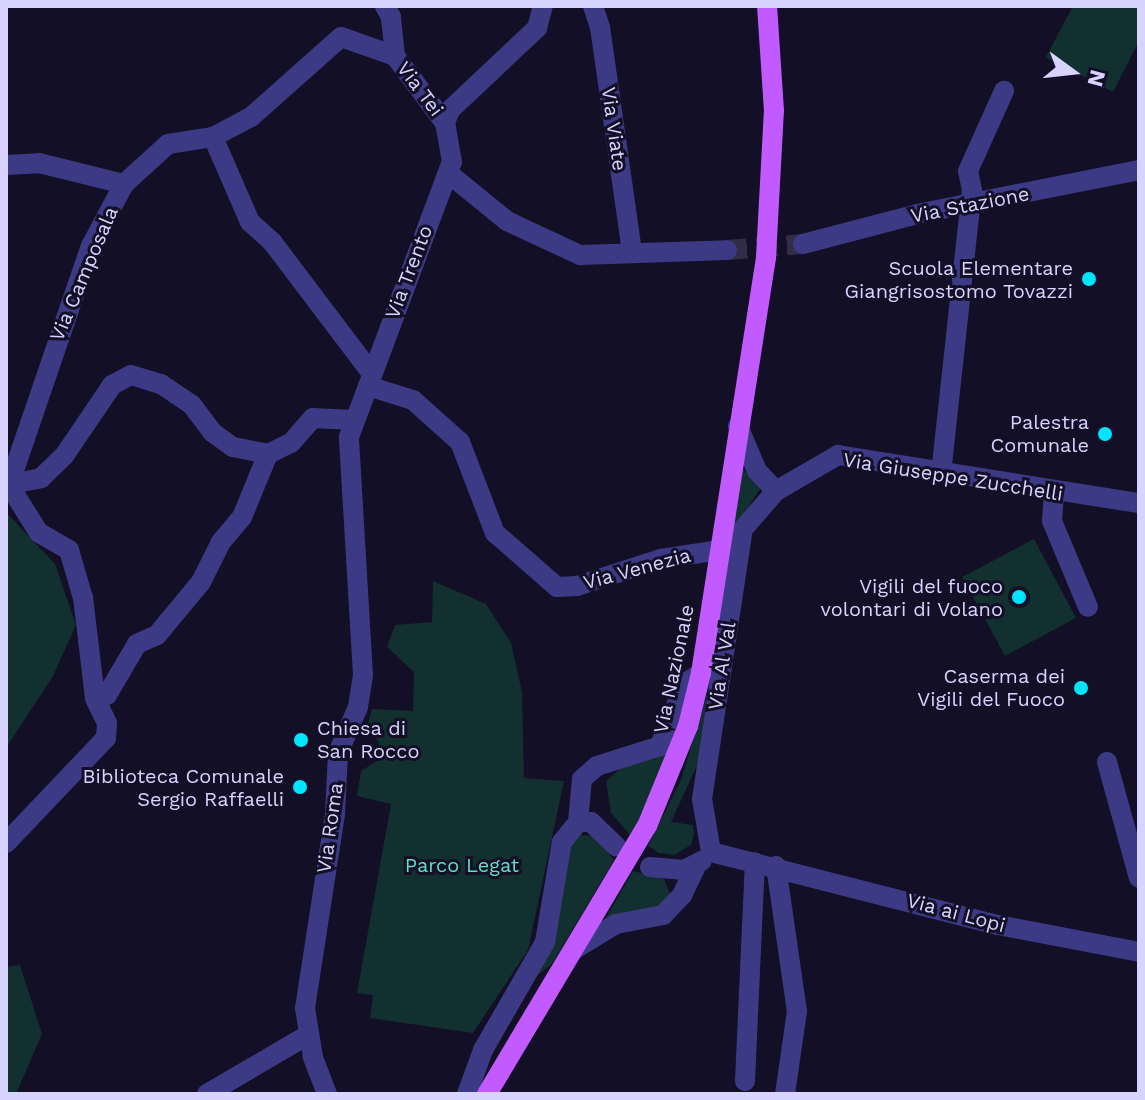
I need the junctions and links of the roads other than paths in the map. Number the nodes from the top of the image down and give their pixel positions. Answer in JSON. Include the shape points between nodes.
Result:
{"nodes":[{"id":1,"x":385,"y":6,"type":"edge"},
{"id":2,"x":543,"y":6,"type":"edge"},
{"id":3,"x":593,"y":6,"type":"edge"},
{"id":4,"x":767,"y":6,"type":"edge"},
{"id":5,"x":341,"y":37,"type":"joint"},
{"id":6,"x":395,"y":56,"type":"junction"},
{"id":7,"x":1004,"y":91,"type":"dead end"},
{"id":8,"x":445,"y":123,"type":"junction"},
{"id":9,"x":213,"y":137,"type":"junction"},
{"id":10,"x":6,"y":165,"type":"edge"},
{"id":11,"x":1139,"y":170,"type":"edge"},
{"id":12,"x":448,"y":173,"type":"junction"},
{"id":13,"x":124,"y":184,"type":"junction"},
{"id":14,"x":969,"y":204,"type":"junction"},
{"id":15,"x":803,"y":244,"type":"tunnel mouth"},
{"id":16,"x":727,"y":250,"type":"tunnel mouth"},
{"id":17,"x":632,"y":253,"type":"junction"},
{"id":18,"x":370,"y":380,"type":"junction"},
{"id":19,"x":353,"y":420,"type":"junction"},
{"id":20,"x":738,"y":425,"type":"junction"},
{"id":21,"x":268,"y":454,"type":"junction"},
{"id":22,"x":941,"y":474,"type":"junction"},
{"id":23,"x":7,"y":485,"type":"edge"},
{"id":24,"x":776,"y":491,"type":"junction"},
{"id":25,"x":1054,"y":493,"type":"junction"},
{"id":26,"x":1139,"y":503,"type":"edge"},
{"id":27,"x":720,"y":550,"type":"junction"},
{"id":28,"x":1088,"y":607,"type":"dead end"},
{"id":29,"x":701,"y":673,"type":"junction"},
{"id":30,"x":95,"y":698,"type":"junction"},
{"id":31,"x":1107,"y":762,"type":"dead end"},
{"id":32,"x":578,"y":822,"type":"junction"},
{"id":33,"x":6,"y":843,"type":"edge"},
{"id":34,"x":616,"y":846,"type":"dead end"},
{"id":35,"x":711,"y":852,"type":"junction"},
{"id":36,"x":755,"y":862,"type":"junction"},
{"id":37,"x":776,"y":866,"type":"junction"},
{"id":38,"x":650,"y":867,"type":"dead end"},
{"id":39,"x":695,"y":868,"type":"junction"},
{"id":40,"x":1139,"y":878,"type":"edge"},
{"id":41,"x":575,"y":949,"type":"junction"},
{"id":42,"x":1139,"y":952,"type":"edge"},
{"id":43,"x":556,"y":981,"type":"junction"},
{"id":44,"x":308,"y":1035,"type":"junction"},
{"id":45,"x":745,"y":1081,"type":"dead end"},
{"id":46,"x":207,"y":1094,"type":"edge"},
{"id":47,"x":327,"y":1094,"type":"edge"},
{"id":48,"x":468,"y":1094,"type":"edge"},
{"id":49,"x":487,"y":1094,"type":"edge"},
{"id":50,"x":785,"y":1094,"type":"edge"}],
"edges":[{"from":1,"to":6,"type":"street","name":"Via Tei"},
{"from":2,"to":8,"type":"street","via":[[537,28],[450,110]]},
{"from":3,"to":17,"type":"street","name":"Via Viate"},
{"from":4,"to":20,"type":"main road","name":"Via Nazionale","via":[[774,111],[771,206]]},
{"from":5,"to":6,"type":"street","name":"Via Tei"},
{"from":5,"to":9,"type":"street","name":"Via Camposala","via":[[251,117]]},
{"from":6,"to":8,"type":"street","name":"Via Tei"},
{"from":7,"to":14,"type":"street","via":[[968,171]]},
{"from":8,"to":12,"type":"street","name":"Via Trento","via":[[452,162]]},
{"from":9,"to":13,"type":"street","name":"Via Camposala","via":[[168,144]]},
{"from":9,"to":18,"type":"street","via":[[250,222],[273,243]]},
{"from":10,"to":13,"type":"street","via":[[39,163]]},
{"from":11,"to":14,"type":"street","name":"Via Stazione"},
{"from":12,"to":17,"type":"street","via":[[523,230],[580,255]]},
{"from":12,"to":18,"type":"street","name":"Via Trento"},
{"from":13,"to":23,"type":"street","name":"Via Camposala","via":[[91,246]]},
{"from":14,"to":15,"type":"street","name":"Via Stazione"},
{"from":14,"to":22,"type":"street"},
{"from":16,"to":17,"type":"street"},
{"from":18,"to":19,"type":"street","name":"Via Trento"},
{"from":18,"to":27,"type":"street","name":"Via Venezia","via":[[413,400],[460,442],[495,533],[557,587],[577,586],[661,559]]},
{"from":19,"to":21,"type":"street","via":[[313,418],[291,443]]},
{"from":19,"to":44,"type":"street","name":"Via Roma","via":[[349,437],[363,675],[358,707],[338,753],[335,814],[309,972]]},
{"from":20,"to":24,"type":"street","via":[[753,463]]},
{"from":20,"to":27,"type":"main road","name":"Via Nazionale"},
{"from":21,"to":23,"type":"street","via":[[233,447],[212,432],[192,405],[161,384],[131,375],[112,385],[64,456],[41,478]]},
{"from":21,"to":30,"type":"street","via":[[242,517],[221,542],[201,582],[157,635],[137,644],[107,695]]},
{"from":22,"to":24,"type":"street","name":"Via Giuseppe Zucchelli","via":[[838,455]]},
{"from":22,"to":25,"type":"street","name":"Via Giuseppe Zucchelli"},
{"from":23,"to":30,"type":"street","via":[[39,533],[69,550],[83,598]]},
{"from":24,"to":35,"type":"street","name":"Via Al Val","via":[[743,529],[702,799]]},
{"from":25,"to":26,"type":"street","name":"Via Giuseppe Zucchelli"},
{"from":25,"to":28,"type":"street","via":[[1052,521]]},
{"from":27,"to":29,"type":"main road","name":"Via Nazionale"},
{"from":29,"to":32,"type":"street","via":[[685,683],[660,746],[597,766],[582,779]]},
{"from":29,"to":41,"type":"main road","name":"Via Nazionale","via":[[665,790]]},
{"from":30,"to":33,"type":"street","via":[[107,723],[106,738]]},
{"from":31,"to":40,"type":"street"},
{"from":32,"to":34,"type":"street","via":[[604,830]]},
{"from":32,"to":48,"type":"street","via":[[558,855],[545,942],[483,1050]]},
{"from":35,"to":36,"type":"street","name":"Via ai Lopi"},
{"from":35,"to":39,"type":"street"},
{"from":36,"to":37,"type":"street","name":"Via ai Lopi"},
{"from":36,"to":45,"type":"street"},
{"from":37,"to":42,"type":"street","name":"Via ai Lopi","via":[[998,925]]},
{"from":37,"to":50,"type":"street","via":[[797,1011]]},
{"from":38,"to":39,"type":"street"},
{"from":39,"to":41,"type":"street","via":[[682,895],[663,915],[616,924]]},
{"from":41,"to":43,"type":"main road","name":"Via Nazionale"},
{"from":43,"to":48,"type":"street","via":[[525,1000]]},
{"from":43,"to":49,"type":"main road","name":"Via Nazionale"},
{"from":44,"to":46,"type":"street"},
{"from":44,"to":47,"type":"street","name":"Via Roma"}]}
